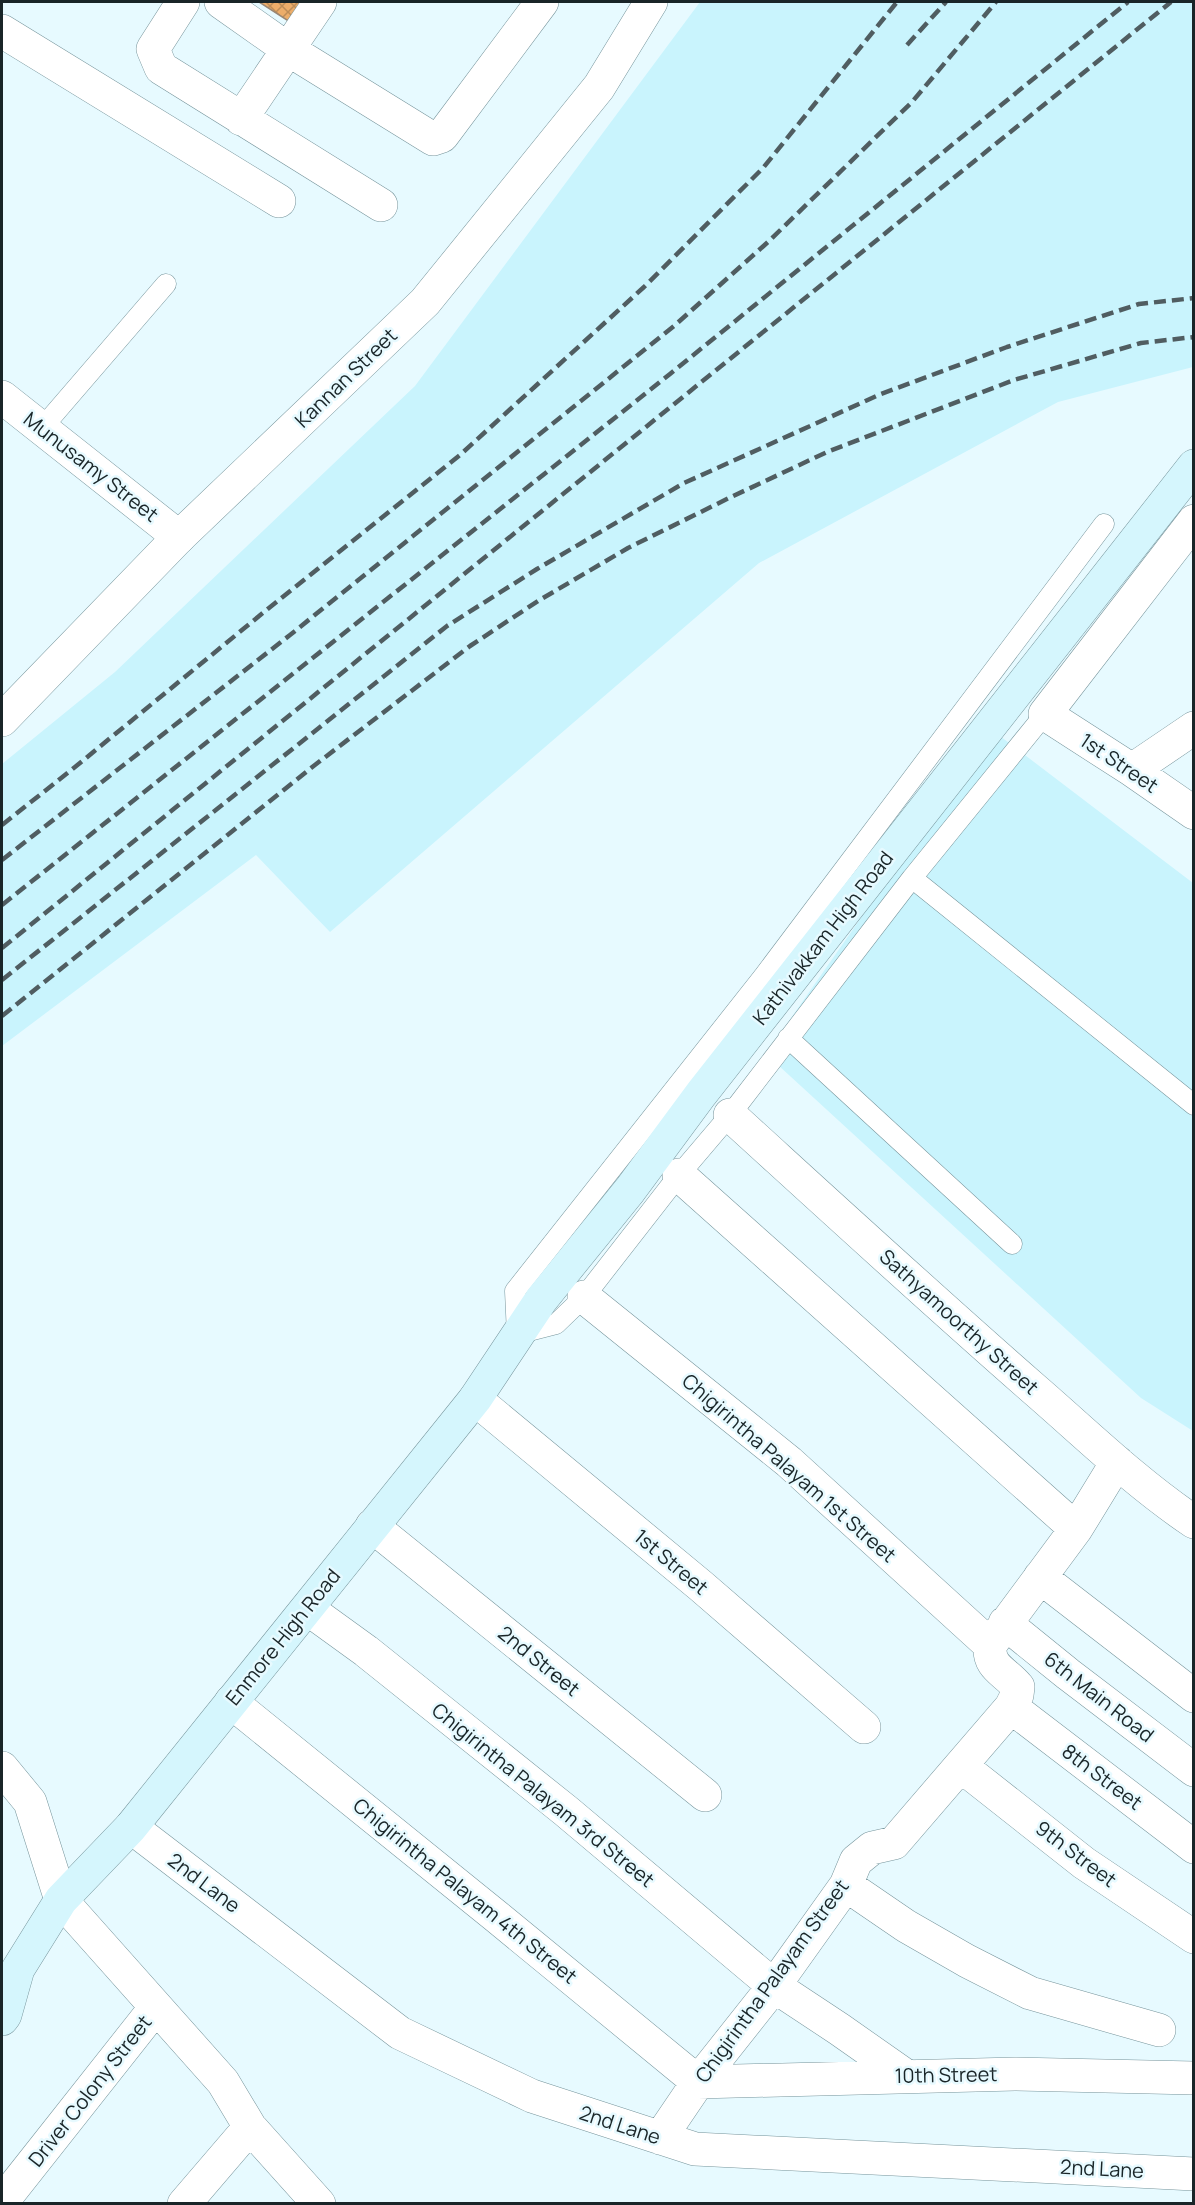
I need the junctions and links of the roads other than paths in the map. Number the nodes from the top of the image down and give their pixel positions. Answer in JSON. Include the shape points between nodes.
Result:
{"nodes":[{"id":1,"x":183,"y":2,"type":"edge"},
{"id":2,"x":221,"y":2,"type":"edge"},
{"id":3,"x":320,"y":2,"type":"edge"},
{"id":4,"x":542,"y":2,"type":"edge"},
{"id":5,"x":651,"y":2,"type":"edge"},
{"id":6,"x":2,"y":31,"type":"edge"},
{"id":7,"x":289,"y":50,"type":"junction"},
{"id":8,"x":241,"y":119,"type":"junction"},
{"id":9,"x":279,"y":201,"type":"dead end"},
{"id":10,"x":381,"y":205,"type":"dead end"},
{"id":11,"x":166,"y":284,"type":"dead end"},
{"id":12,"x":2,"y":397,"type":"edge"},
{"id":13,"x":42,"y":428,"type":"junction"},
{"id":14,"x":1194,"y":466,"type":"edge"},
{"id":15,"x":1194,"y":521,"type":"edge"},
{"id":16,"x":1104,"y":525,"type":"dead end"},
{"id":17,"x":179,"y":537,"type":"junction"},
{"id":18,"x":1045,"y":714,"type":"junction"},
{"id":19,"x":2,"y":720,"type":"edge"},
{"id":20,"x":1194,"y":728,"type":"edge"},
{"id":21,"x":1132,"y":770,"type":"junction"},
{"id":22,"x":1194,"y":813,"type":"edge"},
{"id":23,"x":912,"y":879,"type":"junction"},
{"id":24,"x":788,"y":1038,"type":"junction"},
{"id":25,"x":1194,"y":1105,"type":"edge"},
{"id":26,"x":730,"y":1115,"type":"junction"},
{"id":27,"x":679,"y":1175,"type":"junction"},
{"id":28,"x":1012,"y":1244,"type":"dead end"},
{"id":29,"x":584,"y":1296,"type":"junction"},
{"id":30,"x":541,"y":1300,"type":"joint"},
{"id":31,"x":517,"y":1334,"type":"junction"},
{"id":32,"x":475,"y":1400,"type":"junction"},
{"id":33,"x":1117,"y":1462,"type":"junction"},
{"id":34,"x":1194,"y":1522,"type":"edge"},
{"id":35,"x":372,"y":1526,"type":"junction"},
{"id":36,"x":1076,"y":1529,"type":"junction"},
{"id":37,"x":1040,"y":1577,"type":"junction"},
{"id":38,"x":308,"y":1609,"type":"junction"},
{"id":39,"x":998,"y":1634,"type":"junction"},
{"id":40,"x":1194,"y":1696,"type":"edge"},
{"id":41,"x":231,"y":1702,"type":"junction"},
{"id":42,"x":1011,"y":1707,"type":"junction"},
{"id":43,"x":864,"y":1727,"type":"dead end"},
{"id":44,"x":961,"y":1766,"type":"junction"},
{"id":45,"x":2,"y":1768,"type":"edge"},
{"id":46,"x":1194,"y":1770,"type":"edge"},
{"id":47,"x":705,"y":1795,"type":"dead end"},
{"id":48,"x":130,"y":1827,"type":"junction"},
{"id":49,"x":1194,"y":1847,"type":"edge"},
{"id":50,"x":846,"y":1885,"type":"junction"},
{"id":51,"x":61,"y":1900,"type":"junction"},
{"id":52,"x":1194,"y":1937,"type":"edge"},
{"id":53,"x":10,"y":1974,"type":"edge"},
{"id":54,"x":774,"y":1986,"type":"junction"},
{"id":55,"x":156,"y":2007,"type":"junction"},
{"id":56,"x":2,"y":2019,"type":"edge"},
{"id":57,"x":1159,"y":2030,"type":"dead end"},
{"id":58,"x":906,"y":2076,"type":"junction"},
{"id":59,"x":1194,"y":2078,"type":"edge"},
{"id":60,"x":698,"y":2082,"type":"junction"},
{"id":61,"x":250,"y":2127,"type":"junction"},
{"id":62,"x":660,"y":2138,"type":"junction"},
{"id":63,"x":1194,"y":2174,"type":"edge"},
{"id":64,"x":2,"y":2202,"type":"edge"},
{"id":65,"x":184,"y":2204,"type":"edge"},
{"id":66,"x":319,"y":2204,"type":"edge"}],
"edges":[{"from":1,"to":8,"type":"street","via":[[153,49],[156,59],[161,68]]},
{"from":2,"to":7,"type":"street"},
{"from":3,"to":7,"type":"street"},
{"from":4,"to":7,"type":"street","via":[[442,136],[433,139]]},
{"from":5,"to":17,"type":"street","name":"Kannan Street","via":[[599,87],[425,302]]},
{"from":6,"to":9,"type":"street"},
{"from":7,"to":8,"type":"street"},
{"from":8,"to":10,"type":"street"},
{"from":11,"to":13,"type":"lane"},
{"from":12,"to":13,"type":"street","name":"Munusamy Street"},
{"from":13,"to":17,"type":"street","name":"Munusamy Street"},
{"from":14,"to":30,"type":"main road","name":"Kathivakkam High Road"},
{"from":15,"to":18,"type":"street"},
{"from":16,"to":31,"type":"lane","via":[[763,977],[515,1291]]},
{"from":17,"to":19,"type":"street","name":"Kannan Street"},
{"from":18,"to":21,"type":"street","name":"1st Street"},
{"from":18,"to":23,"type":"lane"},
{"from":20,"to":21,"type":"street"},
{"from":21,"to":22,"type":"street","name":"1st Street"},
{"from":23,"to":24,"type":"lane"},
{"from":23,"to":25,"type":"lane"},
{"from":24,"to":26,"type":"lane"},
{"from":24,"to":28,"type":"lane"},
{"from":26,"to":27,"type":"lane"},
{"from":26,"to":33,"type":"street","name":"Sathyamoorthy Street"},
{"from":27,"to":29,"type":"lane"},
{"from":27,"to":36,"type":"street"},
{"from":29,"to":31,"type":"lane","via":[[556,1324]]},
{"from":29,"to":39,"type":"street","name":"Chigirintha Palayam 1st Street"},
{"from":30,"to":31,"type":"main road","name":"Enmore High Road"},
{"from":31,"to":32,"type":"main road","name":"Enmore High Road"},
{"from":32,"to":35,"type":"main road","name":"Enmore High Road"},
{"from":32,"to":43,"type":"street","name":"1st Street"},
{"from":33,"to":34,"type":"street","name":"Sathyamoorthy Street"},
{"from":33,"to":36,"type":"street"},
{"from":35,"to":38,"type":"main road","name":"Enmore High Road"},
{"from":35,"to":47,"type":"street","name":"2nd Street"},
{"from":36,"to":37,"type":"street"},
{"from":37,"to":39,"type":"street"},
{"from":37,"to":40,"type":"street"},
{"from":38,"to":41,"type":"main road","name":"Enmore High Road"},
{"from":38,"to":54,"type":"street","name":"Chigirintha Palayam 3rd Street","via":[[566,1811]]},
{"from":39,"to":42,"type":"street","via":[[989,1655],[1018,1687]]},
{"from":39,"to":46,"type":"street","name":"6th Main Road","via":[[1068,1674]]},
{"from":41,"to":48,"type":"main road","name":"Enmore High Road"},
{"from":41,"to":60,"type":"street","name":"Chigirintha Palayam 4th Street"},
{"from":42,"to":44,"type":"street","name":"Chigirintha Palayam Street"},
{"from":42,"to":49,"type":"street","name":"8th Street"},
{"from":44,"to":50,"type":"street","name":"Chigirintha Palayam Street","via":[[894,1843],[872,1848],[856,1861]]},
{"from":44,"to":52,"type":"street","name":"9th Street","via":[[1084,1863]]},
{"from":45,"to":51,"type":"street","via":[[30,1802]]},
{"from":48,"to":51,"type":"main road","name":"Enmore High Road"},
{"from":48,"to":62,"type":"street","name":"2nd Lane","via":[[400,2033],[532,2096]]},
{"from":50,"to":54,"type":"street","name":"Chigirintha Palayam Street"},
{"from":50,"to":57,"type":"street","via":[[906,1926],[1030,1993]]},
{"from":51,"to":53,"type":"main road","name":"Enmore High Road"},
{"from":51,"to":55,"type":"street"},
{"from":53,"to":56,"type":"main road","name":"Enmore High Road"},
{"from":54,"to":58,"type":"street","name":"Chigirintha Palayam 3rd Street"},
{"from":54,"to":60,"type":"street","name":"Chigirintha Palayam Street"},
{"from":55,"to":61,"type":"street","via":[[223,2082]]},
{"from":55,"to":64,"type":"street","name":"Driver Colony Street"},
{"from":58,"to":59,"type":"street","name":"10th Street"},
{"from":58,"to":60,"type":"street","name":"10th Street"},
{"from":60,"to":62,"type":"street","name":"Chigirintha Palayam Street"},
{"from":61,"to":65,"type":"street"},
{"from":61,"to":66,"type":"street"},
{"from":62,"to":63,"type":"street","name":"2nd Lane","via":[[695,2149]]}]}
